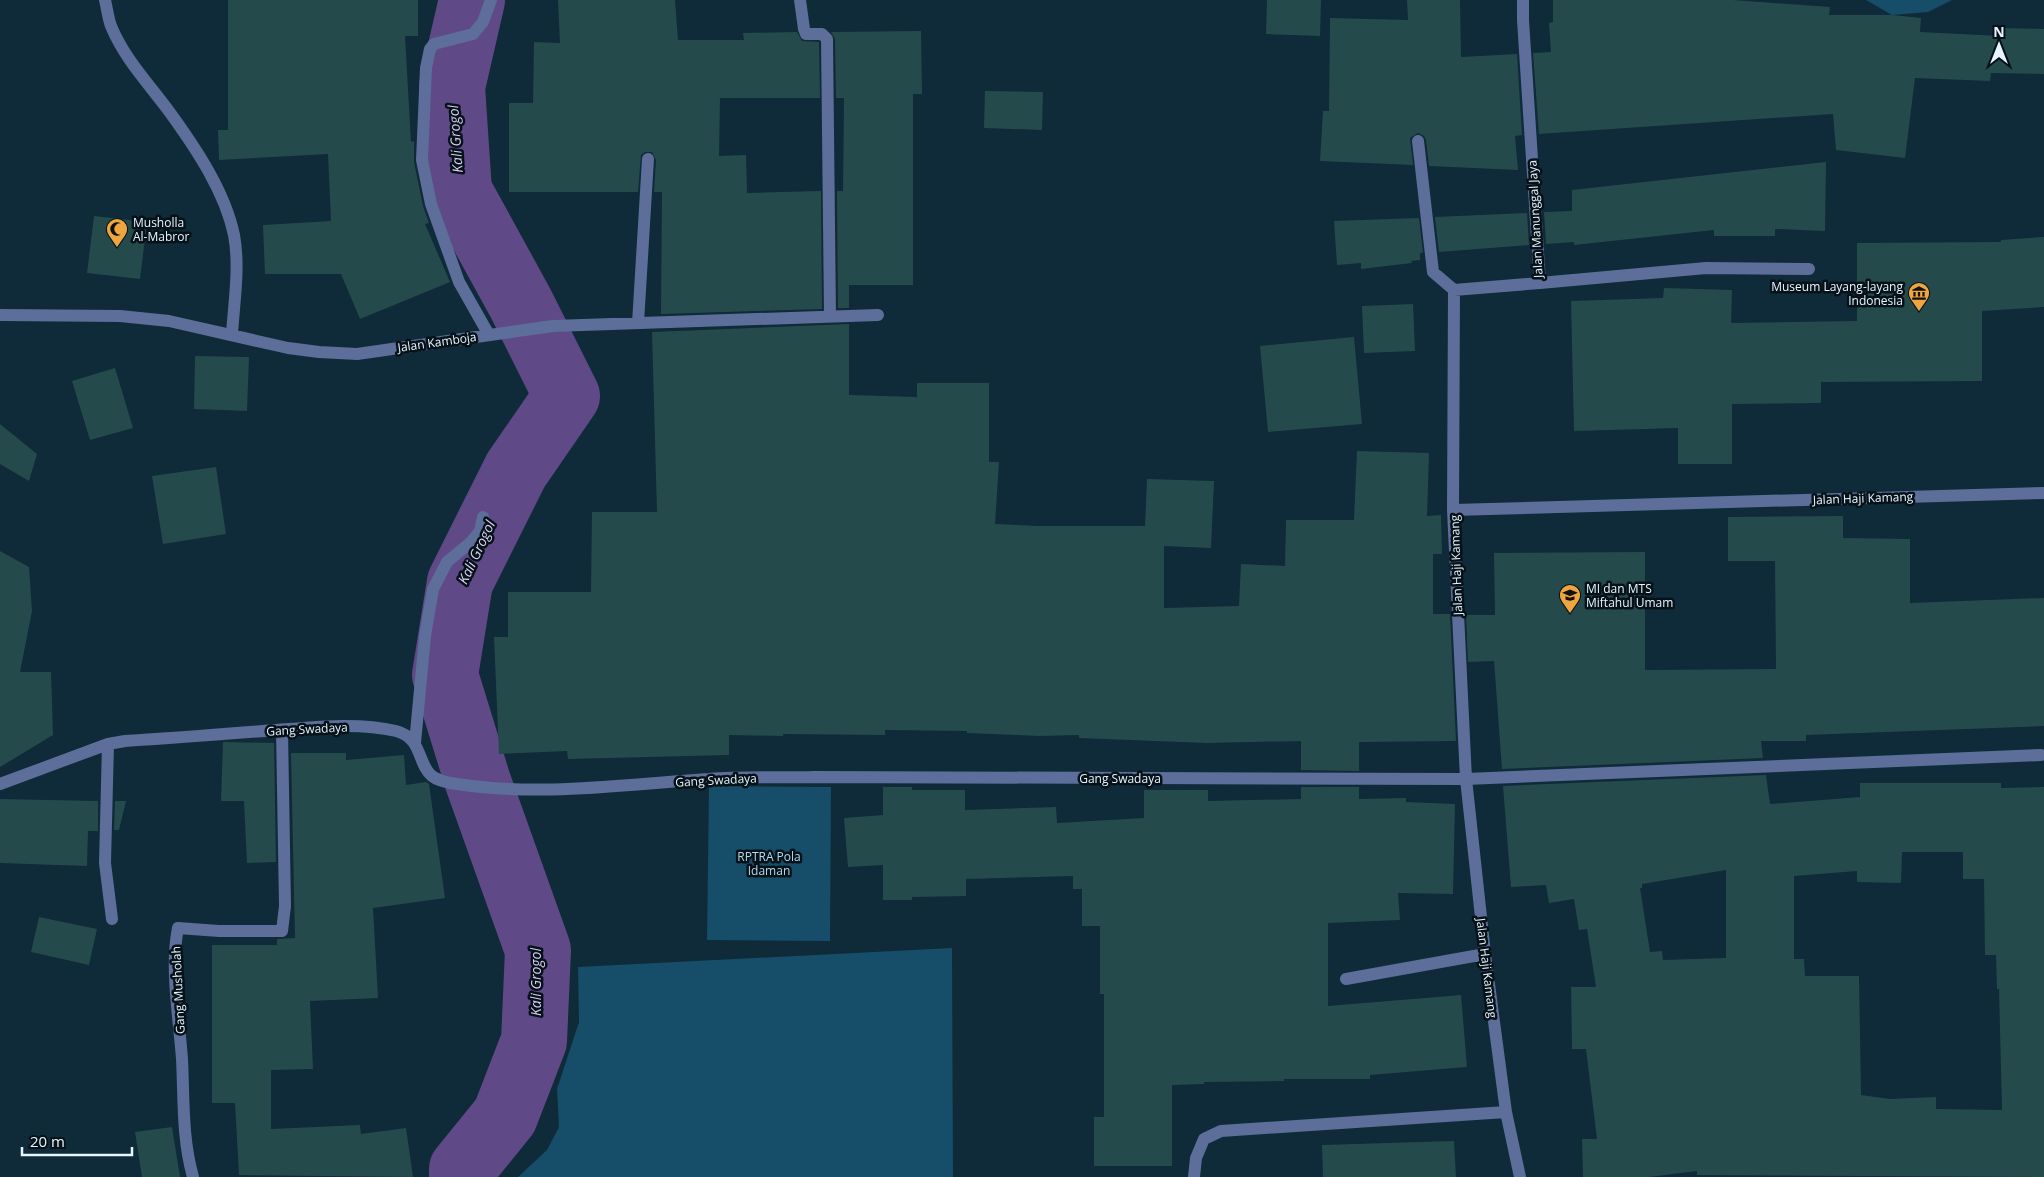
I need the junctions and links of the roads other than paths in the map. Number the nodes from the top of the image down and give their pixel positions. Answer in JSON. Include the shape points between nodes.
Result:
{"nodes":[{"id":1,"x":105,"y":0,"type":"edge"},
{"id":2,"x":491,"y":0,"type":"edge"},
{"id":3,"x":800,"y":0,"type":"edge"},
{"id":4,"x":1523,"y":0,"type":"edge"},
{"id":5,"x":1418,"y":141,"type":"dead end"},
{"id":6,"x":648,"y":159,"type":"dead end"},
{"id":7,"x":1810,"y":269,"type":"dead end"},
{"id":8,"x":1540,"y":284,"type":"junction"},
{"id":9,"x":1454,"y":290,"type":"junction"},
{"id":10,"x":0,"y":315,"type":"edge"},
{"id":11,"x":878,"y":315,"type":"dead end"},
{"id":12,"x":830,"y":316,"type":"junction"},
{"id":13,"x":638,"y":323,"type":"junction"},
{"id":14,"x":232,"y":334,"type":"junction"},
{"id":15,"x":489,"y":335,"type":"junction"},
{"id":16,"x":2044,"y":493,"type":"edge"},
{"id":17,"x":1453,"y":510,"type":"junction"},
{"id":18,"x":483,"y":517,"type":"dead end"},
{"id":19,"x":282,"y":730,"type":"junction"},
{"id":20,"x":415,"y":743,"type":"junction"},
{"id":21,"x":108,"y":744,"type":"junction"},
{"id":22,"x":2041,"y":755,"type":"dead end"},
{"id":23,"x":1466,"y":779,"type":"junction"},
{"id":24,"x":0,"y":784,"type":"edge"},
{"id":25,"x":112,"y":919,"type":"dead end"},
{"id":26,"x":1485,"y":954,"type":"junction"},
{"id":27,"x":1346,"y":979,"type":"dead end"},
{"id":28,"x":1506,"y":1112,"type":"junction"},
{"id":29,"x":193,"y":1177,"type":"edge"},
{"id":30,"x":1194,"y":1177,"type":"edge"},
{"id":31,"x":1520,"y":1177,"type":"edge"}],
"edges":[{"from":1,"to":14,"type":"street","via":[[111,25],[124,50],[200,158],[226,206],[236,260]]},
{"from":2,"to":15,"type":"street","via":[[483,22],[473,34],[434,44],[428,56],[422,160],[431,204],[460,282]]},
{"from":3,"to":12,"type":"street","via":[[806,34],[822,34],[827,39]]},
{"from":4,"to":8,"type":"street","name":"Jalan Manunggal Jaya"},
{"from":5,"to":9,"type":"street","via":[[1433,272]]},
{"from":6,"to":13,"type":"street"},
{"from":7,"to":8,"type":"street","via":[[1706,268]]},
{"from":8,"to":9,"type":"street","name":"Jalan Manunggal Jaya"},
{"from":9,"to":17,"type":"street"},
{"from":10,"to":14,"type":"street","name":"Jalan Kamboja","via":[[120,316],[169,321]]},
{"from":11,"to":12,"type":"street","name":"Jalan Kamboja"},
{"from":12,"to":13,"type":"street","name":"Jalan Kamboja"},
{"from":13,"to":15,"type":"street","name":"Jalan Kamboja","via":[[553,326]]},
{"from":14,"to":15,"type":"street","name":"Jalan Kamboja","via":[[288,348],[357,354]]},
{"from":16,"to":17,"type":"street","name":"Jalan Haji Kamang"},
{"from":17,"to":23,"type":"street","name":"Jalan Haji Kamang"},
{"from":18,"to":20,"type":"street","via":[[480,531],[447,562],[433,589]]},
{"from":19,"to":20,"type":"street","name":"Gang Swadaya","via":[[376,727],[399,732]]},
{"from":19,"to":21,"type":"street","name":"Gang Swadaya"},
{"from":19,"to":29,"type":"street","name":"Gang Musholah","via":[[285,906],[282,931],[178,928],[174,948],[183,1119]]},
{"from":20,"to":23,"type":"street","name":"Gang Swadaya","via":[[432,776],[440,780],[513,790],[603,788],[748,778]]},
{"from":21,"to":24,"type":"street","name":"Gang Swadaya"},
{"from":21,"to":25,"type":"street","via":[[105,863]]},
{"from":22,"to":23,"type":"street","name":"Gang Swadaya"},
{"from":23,"to":26,"type":"street","name":"Jalan Haji Kamang"},
{"from":26,"to":27,"type":"street"},
{"from":26,"to":28,"type":"street","name":"Jalan Haji Kamang"},
{"from":28,"to":30,"type":"street","via":[[1221,1131],[1204,1140],[1196,1158]]},
{"from":28,"to":31,"type":"street","name":"Jalan Haji Kamang"}]}
